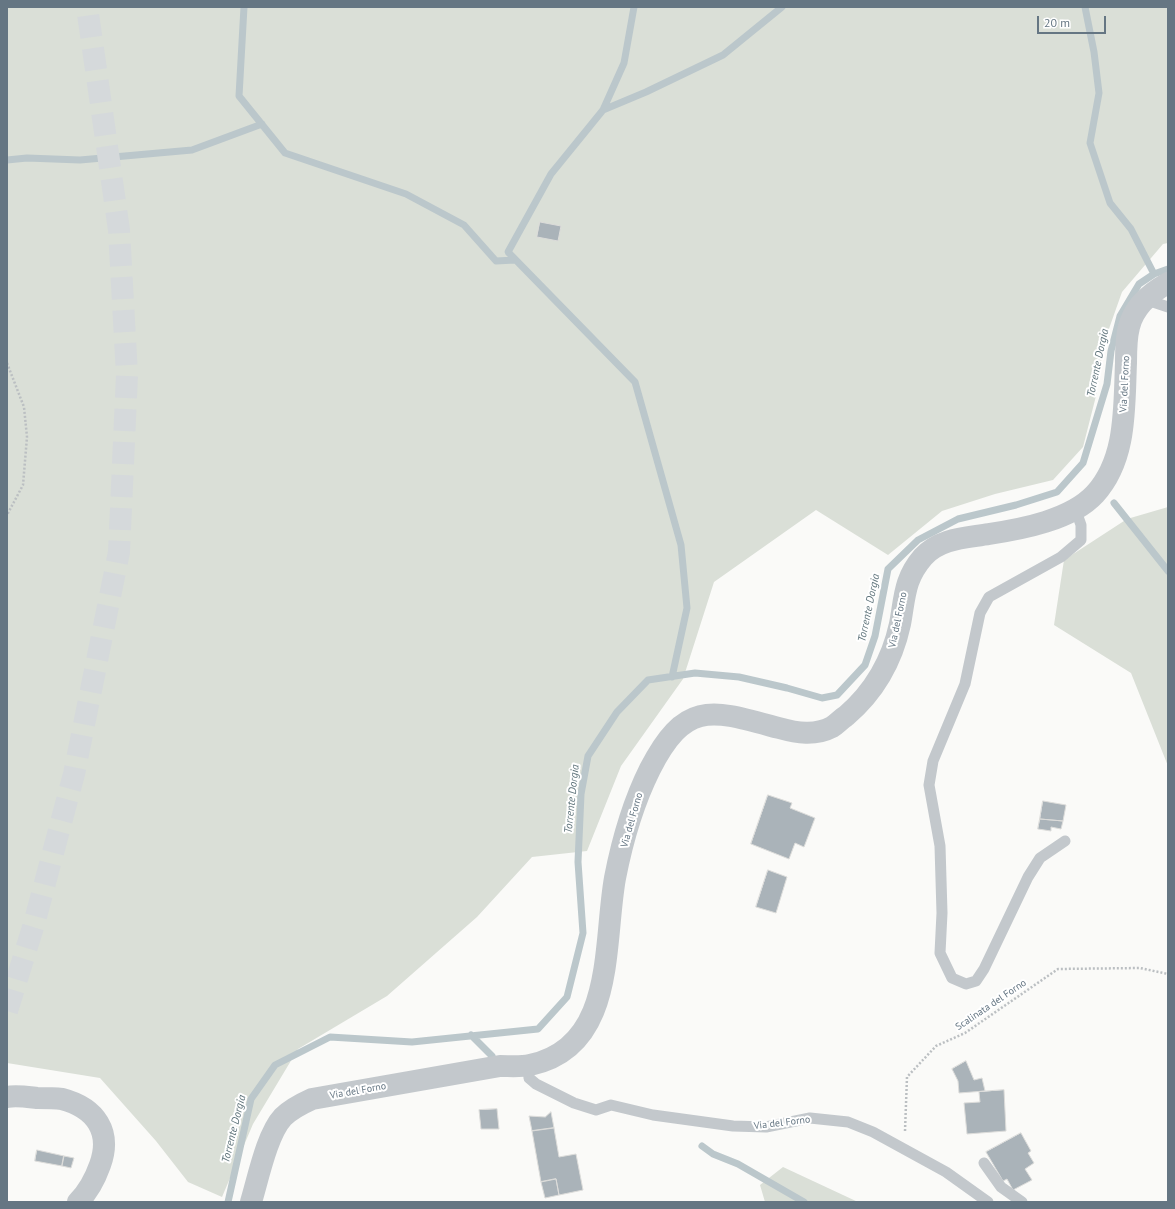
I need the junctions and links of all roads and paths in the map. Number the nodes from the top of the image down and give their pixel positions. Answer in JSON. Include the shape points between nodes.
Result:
{"nodes":[{"id":1,"x":1168,"y":283,"type":"edge"},
{"id":2,"x":1144,"y":299,"type":"junction"},
{"id":3,"x":1168,"y":307,"type":"edge"},
{"id":4,"x":7,"y":363,"type":"edge"},
{"id":5,"x":1075,"y":508,"type":"junction"},
{"id":6,"x":7,"y":516,"type":"edge"},
{"id":7,"x":1065,"y":841,"type":"dead end"},
{"id":8,"x":1168,"y":974,"type":"edge"},
{"id":9,"x":528,"y":1066,"type":"junction"},
{"id":10,"x":7,"y":1097,"type":"edge"},
{"id":11,"x":909,"y":1152,"type":"junction"},
{"id":12,"x":984,"y":1163,"type":"dead end"},
{"id":13,"x":78,"y":1202,"type":"edge"},
{"id":14,"x":252,"y":1202,"type":"edge"},
{"id":15,"x":988,"y":1202,"type":"edge"},
{"id":16,"x":1022,"y":1202,"type":"edge"}],
"edges":[{"from":1,"to":2,"type":"street","name":"Via del Forno"},
{"from":2,"to":3,"type":"lane"},
{"from":2,"to":5,"type":"street","name":"Via del Forno","via":[[1129,325],[1123,433],[1110,475],[1093,496]]},
{"from":4,"to":6,"type":"path","via":[[24,407],[27,437],[23,485]]},
{"from":5,"to":7,"type":"lane","via":[[1081,525],[1081,540],[1061,557],[989,597],[980,613],[965,684],[933,760],[929,786],[940,846],[940,953],[952,978],[966,984],[976,981],[1040,858]]},
{"from":5,"to":9,"type":"street","name":"Via del Forno","via":[[1055,518],[1018,530],[945,542],[925,555],[906,584],[895,643],[884,669],[862,702],[832,727],[811,734],[791,732],[730,716],[708,714],[689,719],[676,730],[667,740],[637,796],[616,877],[601,988],[592,1016],[584,1033],[570,1048],[554,1058]]},
{"from":8,"to":11,"type":"path","name":"Scalinata del Forno","via":[[1140,968],[1058,969],[965,1033],[936,1046],[908,1077],[905,1133]]},
{"from":9,"to":11,"type":"lane","name":"Via del Forno","via":[[529,1078],[536,1084],[574,1103],[596,1110],[611,1105],[653,1115],[733,1126],[766,1127],[810,1118],[848,1122],[873,1132]]},
{"from":9,"to":14,"type":"street","name":"Via del Forno","via":[[500,1066],[312,1099],[295,1107],[283,1117],[274,1130]]},
{"from":10,"to":13,"type":"street","via":[[62,1099],[82,1108],[98,1121],[104,1135],[104,1154],[96,1175]]},
{"from":11,"to":15,"type":"lane","name":"Via del Forno","via":[[946,1172]]},
{"from":12,"to":16,"type":"lane","via":[[1001,1187]]}]}
